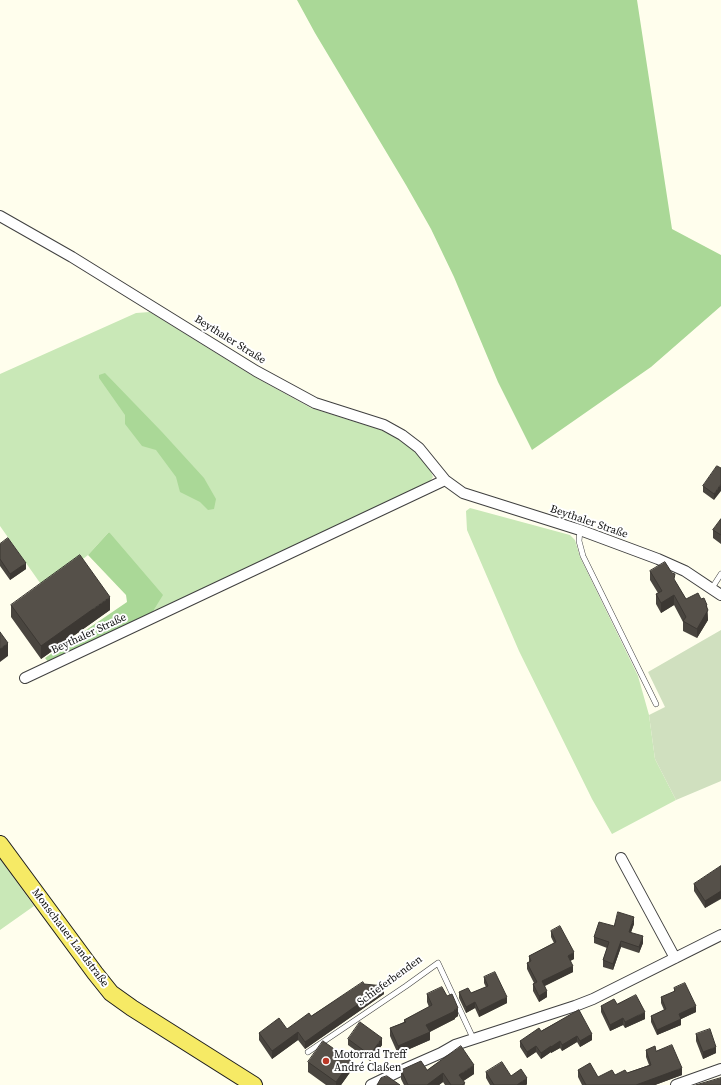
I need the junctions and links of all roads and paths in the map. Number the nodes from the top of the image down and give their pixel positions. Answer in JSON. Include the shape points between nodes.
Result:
{"nodes":[{"id":1,"x":0,"y":216,"type":"edge"},
{"id":2,"x":445,"y":480,"type":"junction"},
{"id":3,"x":580,"y":530,"type":"junction"},
{"id":4,"x":721,"y":574,"type":"edge"},
{"id":5,"x":712,"y":588,"type":"junction"},
{"id":6,"x":721,"y":595,"type":"edge"},
{"id":7,"x":25,"y":678,"type":"dead end"},
{"id":8,"x":656,"y":704,"type":"dead end"},
{"id":9,"x":0,"y":844,"type":"edge"},
{"id":10,"x":621,"y":858,"type":"dead end"},
{"id":11,"x":721,"y":935,"type":"edge"},
{"id":12,"x":675,"y":958,"type":"junction"},
{"id":13,"x":473,"y":1038,"type":"junction"},
{"id":14,"x":308,"y":1052,"type":"dead end"},
{"id":15,"x":721,"y":1069,"type":"edge"},
{"id":16,"x":254,"y":1085,"type":"edge"},
{"id":17,"x":371,"y":1085,"type":"edge"},
{"id":18,"x":676,"y":1085,"type":"edge"}],
"edges":[{"from":1,"to":2,"type":"street","name":"Beythaler Straße","via":[[289,389],[315,403],[384,425],[402,435],[419,448]]},
{"from":2,"to":3,"type":"street","name":"Beythaler Straße","via":[[463,493]]},
{"from":2,"to":7,"type":"street","name":"Beythaler Straße"},
{"from":3,"to":5,"type":"street","name":"Beythaler Straße","via":[[685,571]]},
{"from":3,"to":8,"type":"lane","via":[[579,541],[583,556]]},
{"from":4,"to":5,"type":"lane"},
{"from":5,"to":6,"type":"street","name":"Beythaler Straße"},
{"from":9,"to":16,"type":"main road","name":"Monschauer Landstraße","via":[[111,993]]},
{"from":10,"to":12,"type":"street"},
{"from":11,"to":12,"type":"street"},
{"from":12,"to":13,"type":"street","via":[[575,1006]]},
{"from":13,"to":14,"type":"lane","name":"Schieferbenden","via":[[438,963]]},
{"from":13,"to":17,"type":"street"},
{"from":15,"to":18,"type":"street"}]}
